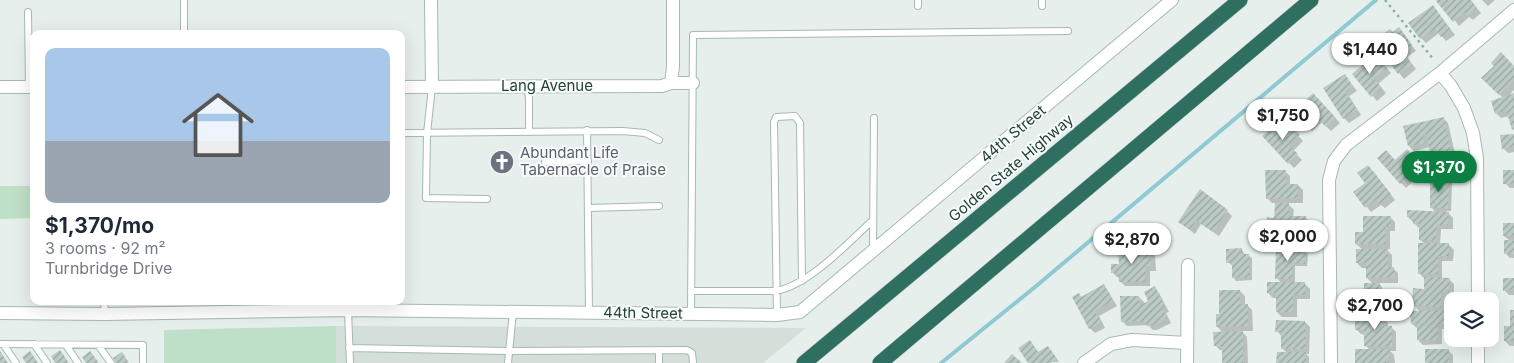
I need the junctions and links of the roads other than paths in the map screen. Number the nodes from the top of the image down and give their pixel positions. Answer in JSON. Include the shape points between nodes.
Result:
{"nodes":[{"id":1,"x":184,"y":0,"type":"edge"},
{"id":2,"x":431,"y":0,"type":"edge"},
{"id":3,"x":674,"y":0,"type":"edge"},
{"id":4,"x":1172,"y":0,"type":"edge"},
{"id":5,"x":1240,"y":0,"type":"edge"},
{"id":6,"x":1311,"y":0,"type":"edge"},
{"id":7,"x":1514,"y":10,"type":"edge"},
{"id":8,"x":28,"y":12,"type":"dead end"},
{"id":9,"x":184,"y":30,"type":"edge"},
{"id":10,"x":1068,"y":31,"type":"dead end"},
{"id":11,"x":30,"y":62,"type":"edge"},
{"id":12,"x":1440,"y":72,"type":"junction"},
{"id":13,"x":671,"y":83,"type":"junction"},
{"id":14,"x":692,"y":83,"type":"junction"},
{"id":15,"x":0,"y":87,"type":"edge"},
{"id":16,"x":30,"y":87,"type":"edge"},
{"id":17,"x":405,"y":87,"type":"edge"},
{"id":18,"x":432,"y":87,"type":"junction"},
{"id":19,"x":527,"y":87,"type":"junction"},
{"id":20,"x":874,"y":118,"type":"dead end"},
{"id":21,"x":588,"y":130,"type":"junction"},
{"id":22,"x":529,"y":131,"type":"junction"},
{"id":23,"x":405,"y":133,"type":"edge"},
{"id":24,"x":427,"y":133,"type":"junction"},
{"id":25,"x":659,"y":140,"type":"dead end"},
{"id":26,"x":588,"y":161,"type":"junction"},
{"id":27,"x":545,"y":162,"type":"dead end"},
{"id":28,"x":487,"y":199,"type":"dead end"},
{"id":29,"x":659,"y":206,"type":"dead end"},
{"id":30,"x":588,"y":208,"type":"junction"},
{"id":31,"x":873,"y":220,"type":"junction"},
{"id":32,"x":873,"y":250,"type":"junction"},
{"id":33,"x":1188,"y":265,"type":"dead end"},
{"id":34,"x":802,"y":281,"type":"junction"},
{"id":35,"x":691,"y":291,"type":"junction"},
{"id":36,"x":776,"y":291,"type":"junction"},
{"id":37,"x":1478,"y":292,"type":"edge"},
{"id":38,"x":105,"y":308,"type":"edge"},
{"id":39,"x":348,"y":310,"type":"junction"},
{"id":40,"x":513,"y":311,"type":"junction"},
{"id":41,"x":589,"y":312,"type":"junction"},
{"id":42,"x":0,"y":313,"type":"edge"},
{"id":43,"x":691,"y":313,"type":"junction"},
{"id":44,"x":777,"y":315,"type":"junction"},
{"id":45,"x":1187,"y":343,"type":"junction"},
{"id":46,"x":1,"y":344,"type":"edge"},
{"id":47,"x":34,"y":344,"type":"junction"},
{"id":48,"x":66,"y":345,"type":"junction"},
{"id":49,"x":98,"y":345,"type":"junction"},
{"id":50,"x":1478,"y":347,"type":"edge"},
{"id":51,"x":350,"y":348,"type":"junction"},
{"id":52,"x":659,"y":350,"type":"junction"},
{"id":53,"x":508,"y":351,"type":"junction"},
{"id":54,"x":16,"y":363,"type":"edge"},
{"id":55,"x":47,"y":363,"type":"edge"},
{"id":56,"x":78,"y":363,"type":"edge"},
{"id":57,"x":111,"y":363,"type":"edge"},
{"id":58,"x":143,"y":363,"type":"edge"},
{"id":59,"x":350,"y":363,"type":"edge"},
{"id":60,"x":508,"y":363,"type":"edge"},
{"id":61,"x":659,"y":363,"type":"edge"},
{"id":62,"x":693,"y":363,"type":"edge"},
{"id":63,"x":804,"y":363,"type":"edge"},
{"id":64,"x":880,"y":363,"type":"edge"},
{"id":65,"x":1084,"y":363,"type":"edge"},
{"id":66,"x":1187,"y":363,"type":"edge"},
{"id":67,"x":1331,"y":363,"type":"edge"},
{"id":68,"x":1478,"y":363,"type":"edge"}],
"edges":[{"from":1,"to":9,"type":"lane"},
{"from":2,"to":18,"type":"street"},
{"from":3,"to":13,"type":"street"},
{"from":4,"to":32,"type":"street","name":"44th Street"},
{"from":5,"to":63,"type":"highway","name":"Golden State Highway"},
{"from":6,"to":64,"type":"highway"},
{"from":7,"to":12,"type":"street"},
{"from":8,"to":11,"type":"lane"},
{"from":10,"to":14,"type":"lane","via":[[693,35]]},
{"from":12,"to":37,"type":"street","via":[[1464,108],[1478,158]]},
{"from":12,"to":67,"type":"street","via":[[1346,145],[1334,161],[1329,180]]},
{"from":13,"to":14,"type":"street","name":"Lang Avenue"},
{"from":13,"to":19,"type":"street","name":"Lang Avenue","via":[[662,86]]},
{"from":14,"to":35,"type":"lane"},
{"from":15,"to":16,"type":"street"},
{"from":17,"to":18,"type":"street","name":"Lang Avenue"},
{"from":18,"to":19,"type":"street","name":"Lang Avenue"},
{"from":18,"to":24,"type":"lane"},
{"from":19,"to":22,"type":"lane"},
{"from":20,"to":31,"type":"lane"},
{"from":21,"to":22,"type":"lane"},
{"from":21,"to":25,"type":"lane","via":[[644,133]]},
{"from":21,"to":26,"type":"lane"},
{"from":22,"to":24,"type":"lane"},
{"from":23,"to":24,"type":"lane"},
{"from":24,"to":28,"type":"lane","via":[[426,198]]},
{"from":26,"to":27,"type":"lane"},
{"from":26,"to":30,"type":"lane"},
{"from":29,"to":30,"type":"lane"},
{"from":30,"to":41,"type":"lane"},
{"from":31,"to":32,"type":"lane"},
{"from":31,"to":34,"type":"lane"},
{"from":32,"to":44,"type":"street","name":"44th Street","via":[[800,312]]},
{"from":33,"to":45,"type":"street"},
{"from":34,"to":36,"type":"lane"},
{"from":34,"to":36,"type":"lane","via":[[800,123],[795,116],[776,116]]},
{"from":35,"to":36,"type":"lane"},
{"from":35,"to":43,"type":"lane"},
{"from":36,"to":44,"type":"lane"},
{"from":38,"to":39,"type":"street","name":"44th Street"},
{"from":38,"to":42,"type":"street","name":"44th Street"},
{"from":39,"to":40,"type":"street","name":"44th Street"},
{"from":39,"to":51,"type":"lane"},
{"from":40,"to":41,"type":"street","name":"44th Street"},
{"from":40,"to":53,"type":"lane"},
{"from":41,"to":43,"type":"street","name":"44th Street"},
{"from":43,"to":44,"type":"street","name":"44th Street"},
{"from":45,"to":65,"type":"street","via":[[1132,340],[1111,344]]},
{"from":45,"to":66,"type":"street"},
{"from":46,"to":47,"type":"lane"},
{"from":46,"to":54,"type":"lane"},
{"from":47,"to":48,"type":"lane"},
{"from":47,"to":55,"type":"lane"},
{"from":48,"to":49,"type":"lane"},
{"from":48,"to":56,"type":"lane"},
{"from":49,"to":57,"type":"lane"},
{"from":49,"to":58,"type":"lane","via":[[143,345]]},
{"from":50,"to":68,"type":"street"},
{"from":51,"to":53,"type":"lane"},
{"from":51,"to":59,"type":"lane"},
{"from":52,"to":53,"type":"lane"},
{"from":52,"to":61,"type":"lane"},
{"from":52,"to":62,"type":"lane","via":[[690,351]]},
{"from":53,"to":60,"type":"lane"}]}
